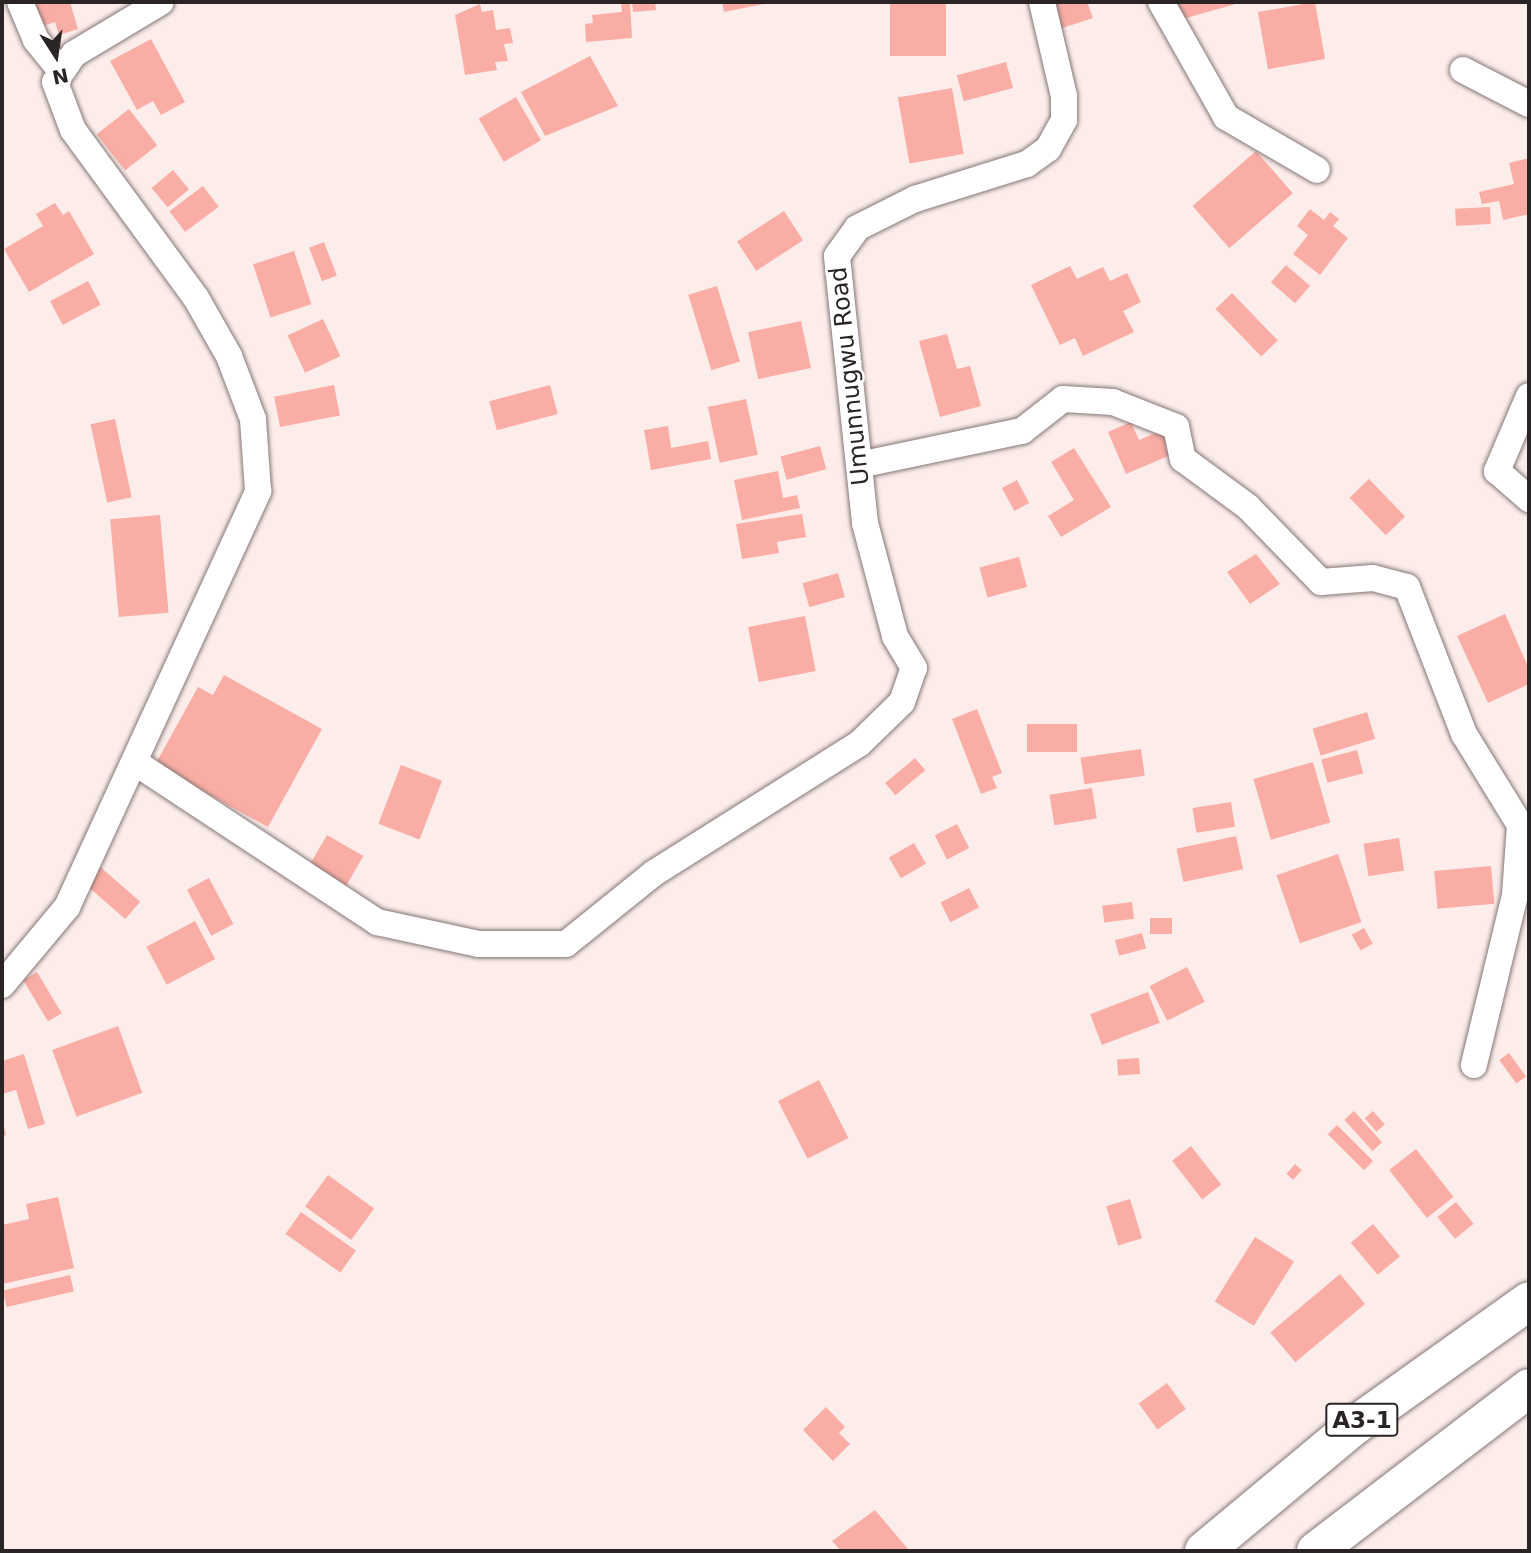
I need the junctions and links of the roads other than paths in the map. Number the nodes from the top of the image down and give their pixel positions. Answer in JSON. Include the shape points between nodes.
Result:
{"nodes":[{"id":1,"x":20,"y":2,"type":"edge"},
{"id":2,"x":160,"y":2,"type":"edge"},
{"id":3,"x":1042,"y":2,"type":"edge"},
{"id":4,"x":1161,"y":2,"type":"edge"},
{"id":5,"x":59,"y":68,"type":"junction"},
{"id":6,"x":1463,"y":70,"type":"dead end"},
{"id":7,"x":1529,"y":104,"type":"edge"},
{"id":8,"x":1317,"y":170,"type":"dead end"},
{"id":9,"x":1529,"y":396,"type":"edge"},
{"id":10,"x":859,"y":466,"type":"junction"},
{"id":11,"x":1529,"y":499,"type":"edge"},
{"id":12,"x":136,"y":763,"type":"junction"},
{"id":13,"x":2,"y":985,"type":"edge"},
{"id":14,"x":1474,"y":1065,"type":"dead end"},
{"id":15,"x":1529,"y":1301,"type":"edge"},
{"id":16,"x":1529,"y":1388,"type":"edge"},
{"id":17,"x":1320,"y":1550,"type":"edge"},
{"id":18,"x":1204,"y":1551,"type":"edge"}],
"edges":[{"from":1,"to":5,"type":"street","via":[[36,40]]},
{"from":2,"to":5,"type":"street"},
{"from":3,"to":10,"type":"street","name":"Umunnugwu Road","via":[[1064,96],[1063,120],[1048,149],[1027,164],[915,199],[857,228],[837,256]]},
{"from":4,"to":8,"type":"street","via":[[1226,117]]},
{"from":5,"to":12,"type":"street","via":[[55,82],[73,130],[196,298],[229,356],[257,447],[258,491]]},
{"from":6,"to":7,"type":"street"},
{"from":9,"to":11,"type":"street","via":[[1497,471]]},
{"from":10,"to":12,"type":"street","name":"Umunnugwu Road","via":[[865,523],[895,636],[914,668],[902,702],[859,744],[653,873],[566,944],[467,942],[377,922]]},
{"from":10,"to":14,"type":"street","via":[[1022,431],[1063,399],[1113,402],[1176,427],[1183,459],[1248,507],[1321,582],[1373,578],[1406,587],[1464,734],[1520,825],[1515,895]]},
{"from":12,"to":13,"type":"street","via":[[67,907]]},
{"from":15,"to":18,"type":"highway","number":"A3-1","via":[[1354,1426]]},
{"from":16,"to":17,"type":"highway"}]}
